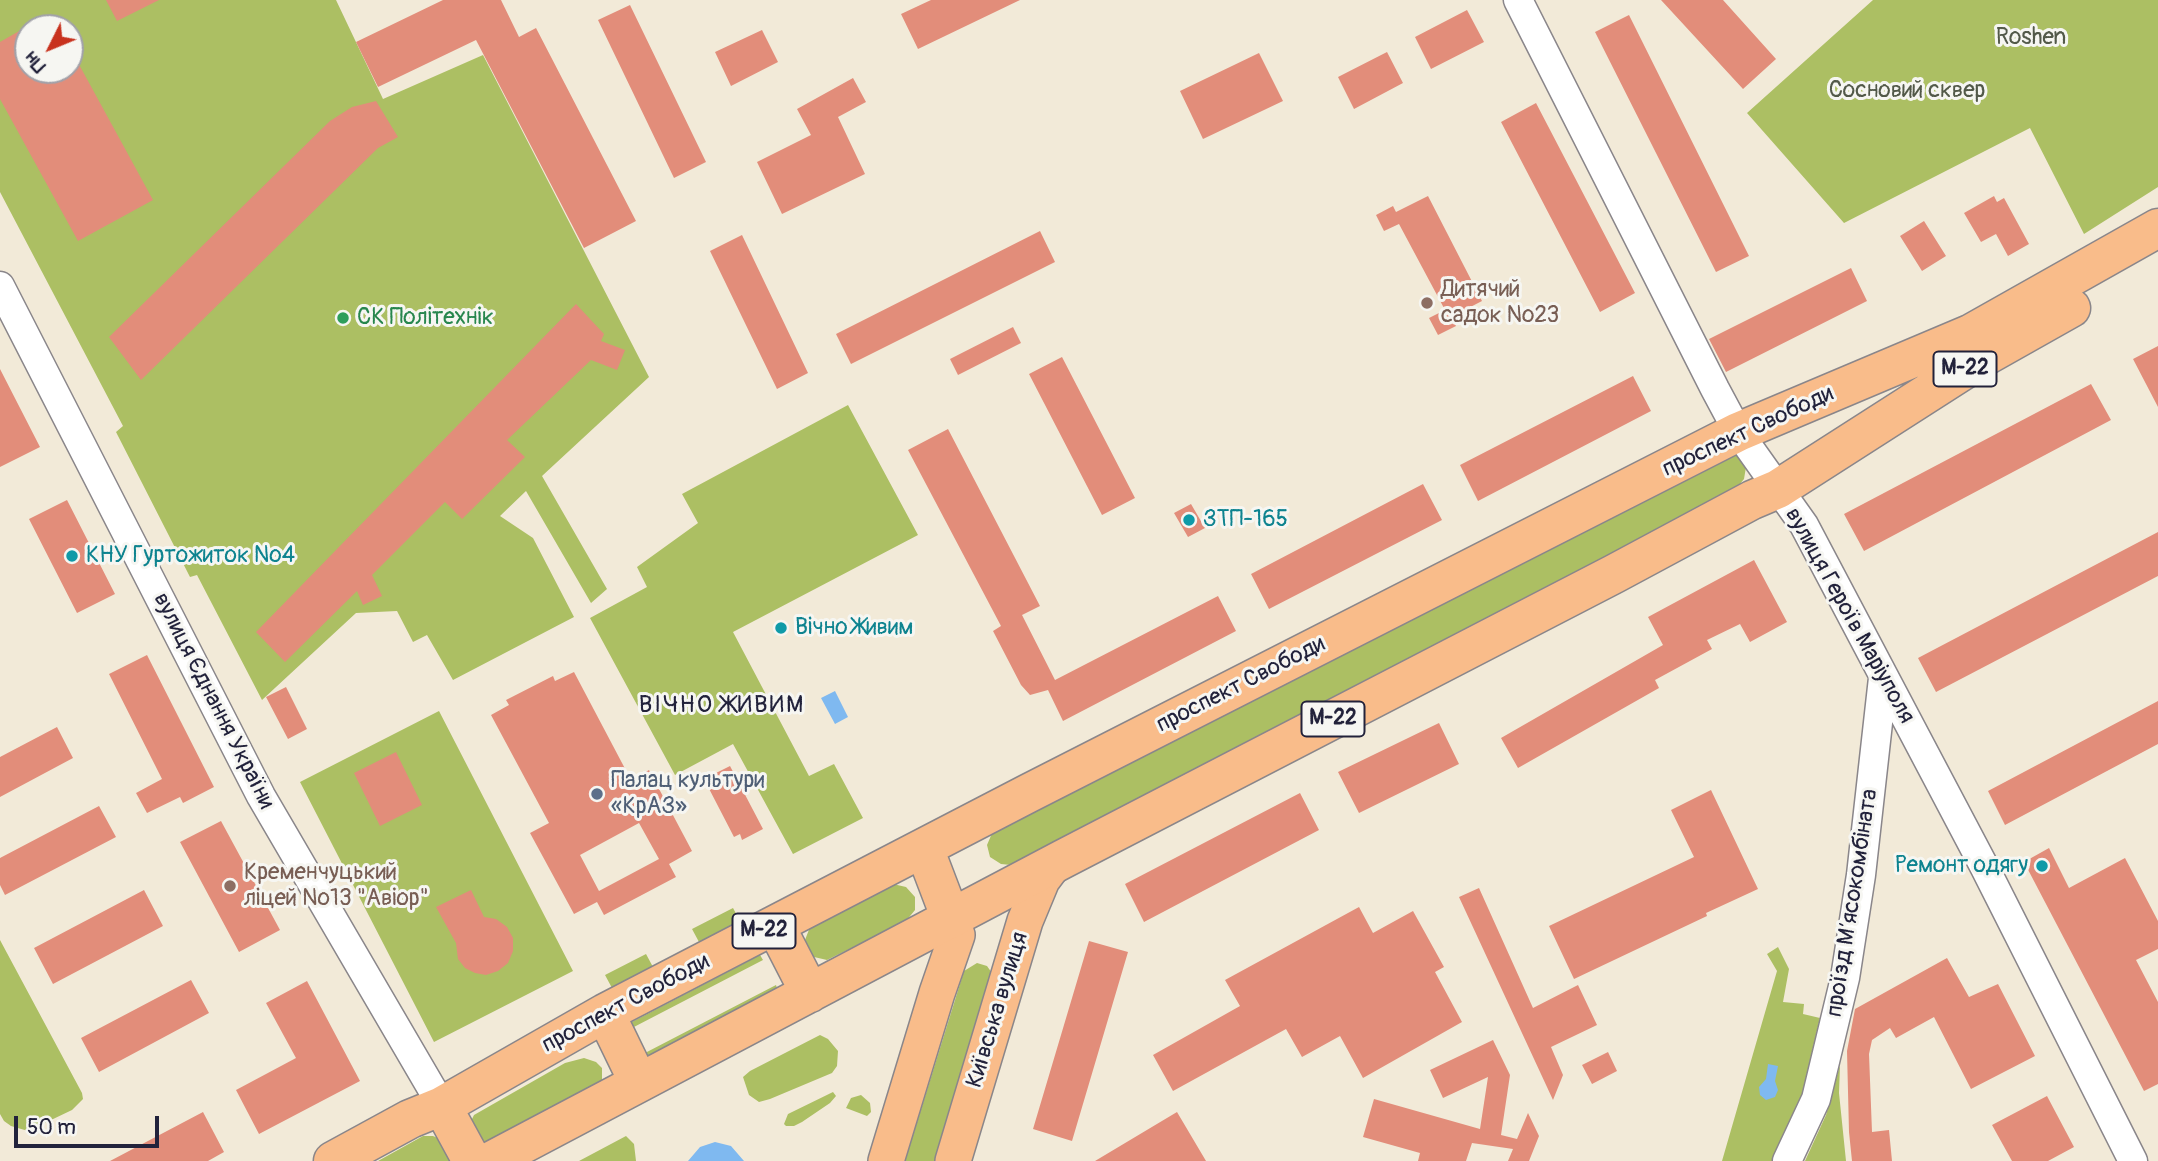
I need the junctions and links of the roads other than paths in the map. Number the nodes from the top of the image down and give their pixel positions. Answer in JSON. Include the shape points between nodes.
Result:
{"nodes":[{"id":1,"x":1518,"y":0,"type":"edge"},
{"id":2,"x":2158,"y":228,"type":"edge"},
{"id":3,"x":2158,"y":258,"type":"edge"},
{"id":4,"x":0,"y":286,"type":"edge"},
{"id":5,"x":1738,"y":432,"type":"junction"},
{"id":6,"x":1777,"y":489,"type":"junction"},
{"id":7,"x":1883,"y":678,"type":"junction"},
{"id":8,"x":924,"y":848,"type":"junction"},
{"id":9,"x":1054,"y":864,"type":"junction"},
{"id":10,"x":951,"y":919,"type":"junction"},
{"id":11,"x":775,"y":925,"type":"junction"},
{"id":12,"x":810,"y":993,"type":"junction"},
{"id":13,"x":605,"y":1013,"type":"junction"},
{"id":14,"x":638,"y":1081,"type":"junction"},
{"id":15,"x":442,"y":1106,"type":"junction"},
{"id":16,"x":333,"y":1161,"type":"edge"},
{"id":17,"x":472,"y":1161,"type":"edge"},
{"id":18,"x":491,"y":1161,"type":"edge"},
{"id":19,"x":886,"y":1161,"type":"edge"},
{"id":20,"x":953,"y":1161,"type":"edge"},
{"id":21,"x":1787,"y":1161,"type":"edge"},
{"id":22,"x":2133,"y":1161,"type":"edge"}],
"edges":[{"from":1,"to":5,"type":"street","name":"вулиця Героїв Маріуполя"},
{"from":2,"to":5,"type":"highway","name":"проспект Свободи","number":"М-22","via":[[1970,334]]},
{"from":3,"to":6,"type":"highway","number":"М-22","via":[[1984,357]]},
{"from":4,"to":15,"type":"street","name":"вулиця Єднання України","via":[[261,796]]},
{"from":5,"to":6,"type":"street","name":"вулиця Героїв Маріуполя"},
{"from":5,"to":8,"type":"highway","name":"проспект Свободи","number":"М-22"},
{"from":6,"to":7,"type":"street","name":"вулиця Героїв Маріуполя","via":[[1804,525]]},
{"from":6,"to":9,"type":"highway","number":"М-22"},
{"from":7,"to":21,"type":"street","name":"проїзд Мʼясокомбіната","via":[[1845,978],[1816,1098]]},
{"from":7,"to":22,"type":"street","name":"вулиця Героїв Маріуполя"},
{"from":8,"to":10,"type":"highway"},
{"from":8,"to":11,"type":"highway","name":"проспект Свободи","number":"М-22"},
{"from":9,"to":10,"type":"highway","number":"М-22"},
{"from":9,"to":20,"type":"main road","name":"Київська вулиця","via":[[1025,921]]},
{"from":10,"to":12,"type":"highway","number":"М-22"},
{"from":10,"to":19,"type":"main road","via":[[957,935]]},
{"from":11,"to":12,"type":"highway"},
{"from":11,"to":13,"type":"highway","name":"проспект Свободи","number":"М-22"},
{"from":12,"to":14,"type":"highway","number":"М-22"},
{"from":13,"to":14,"type":"highway"},
{"from":13,"to":15,"type":"highway","name":"проспект Свободи","number":"М-22"},
{"from":14,"to":18,"type":"highway","number":"М-22"},
{"from":15,"to":16,"type":"highway","name":"проспект Свободи","number":"М-22"},
{"from":15,"to":17,"type":"highway"}]}
